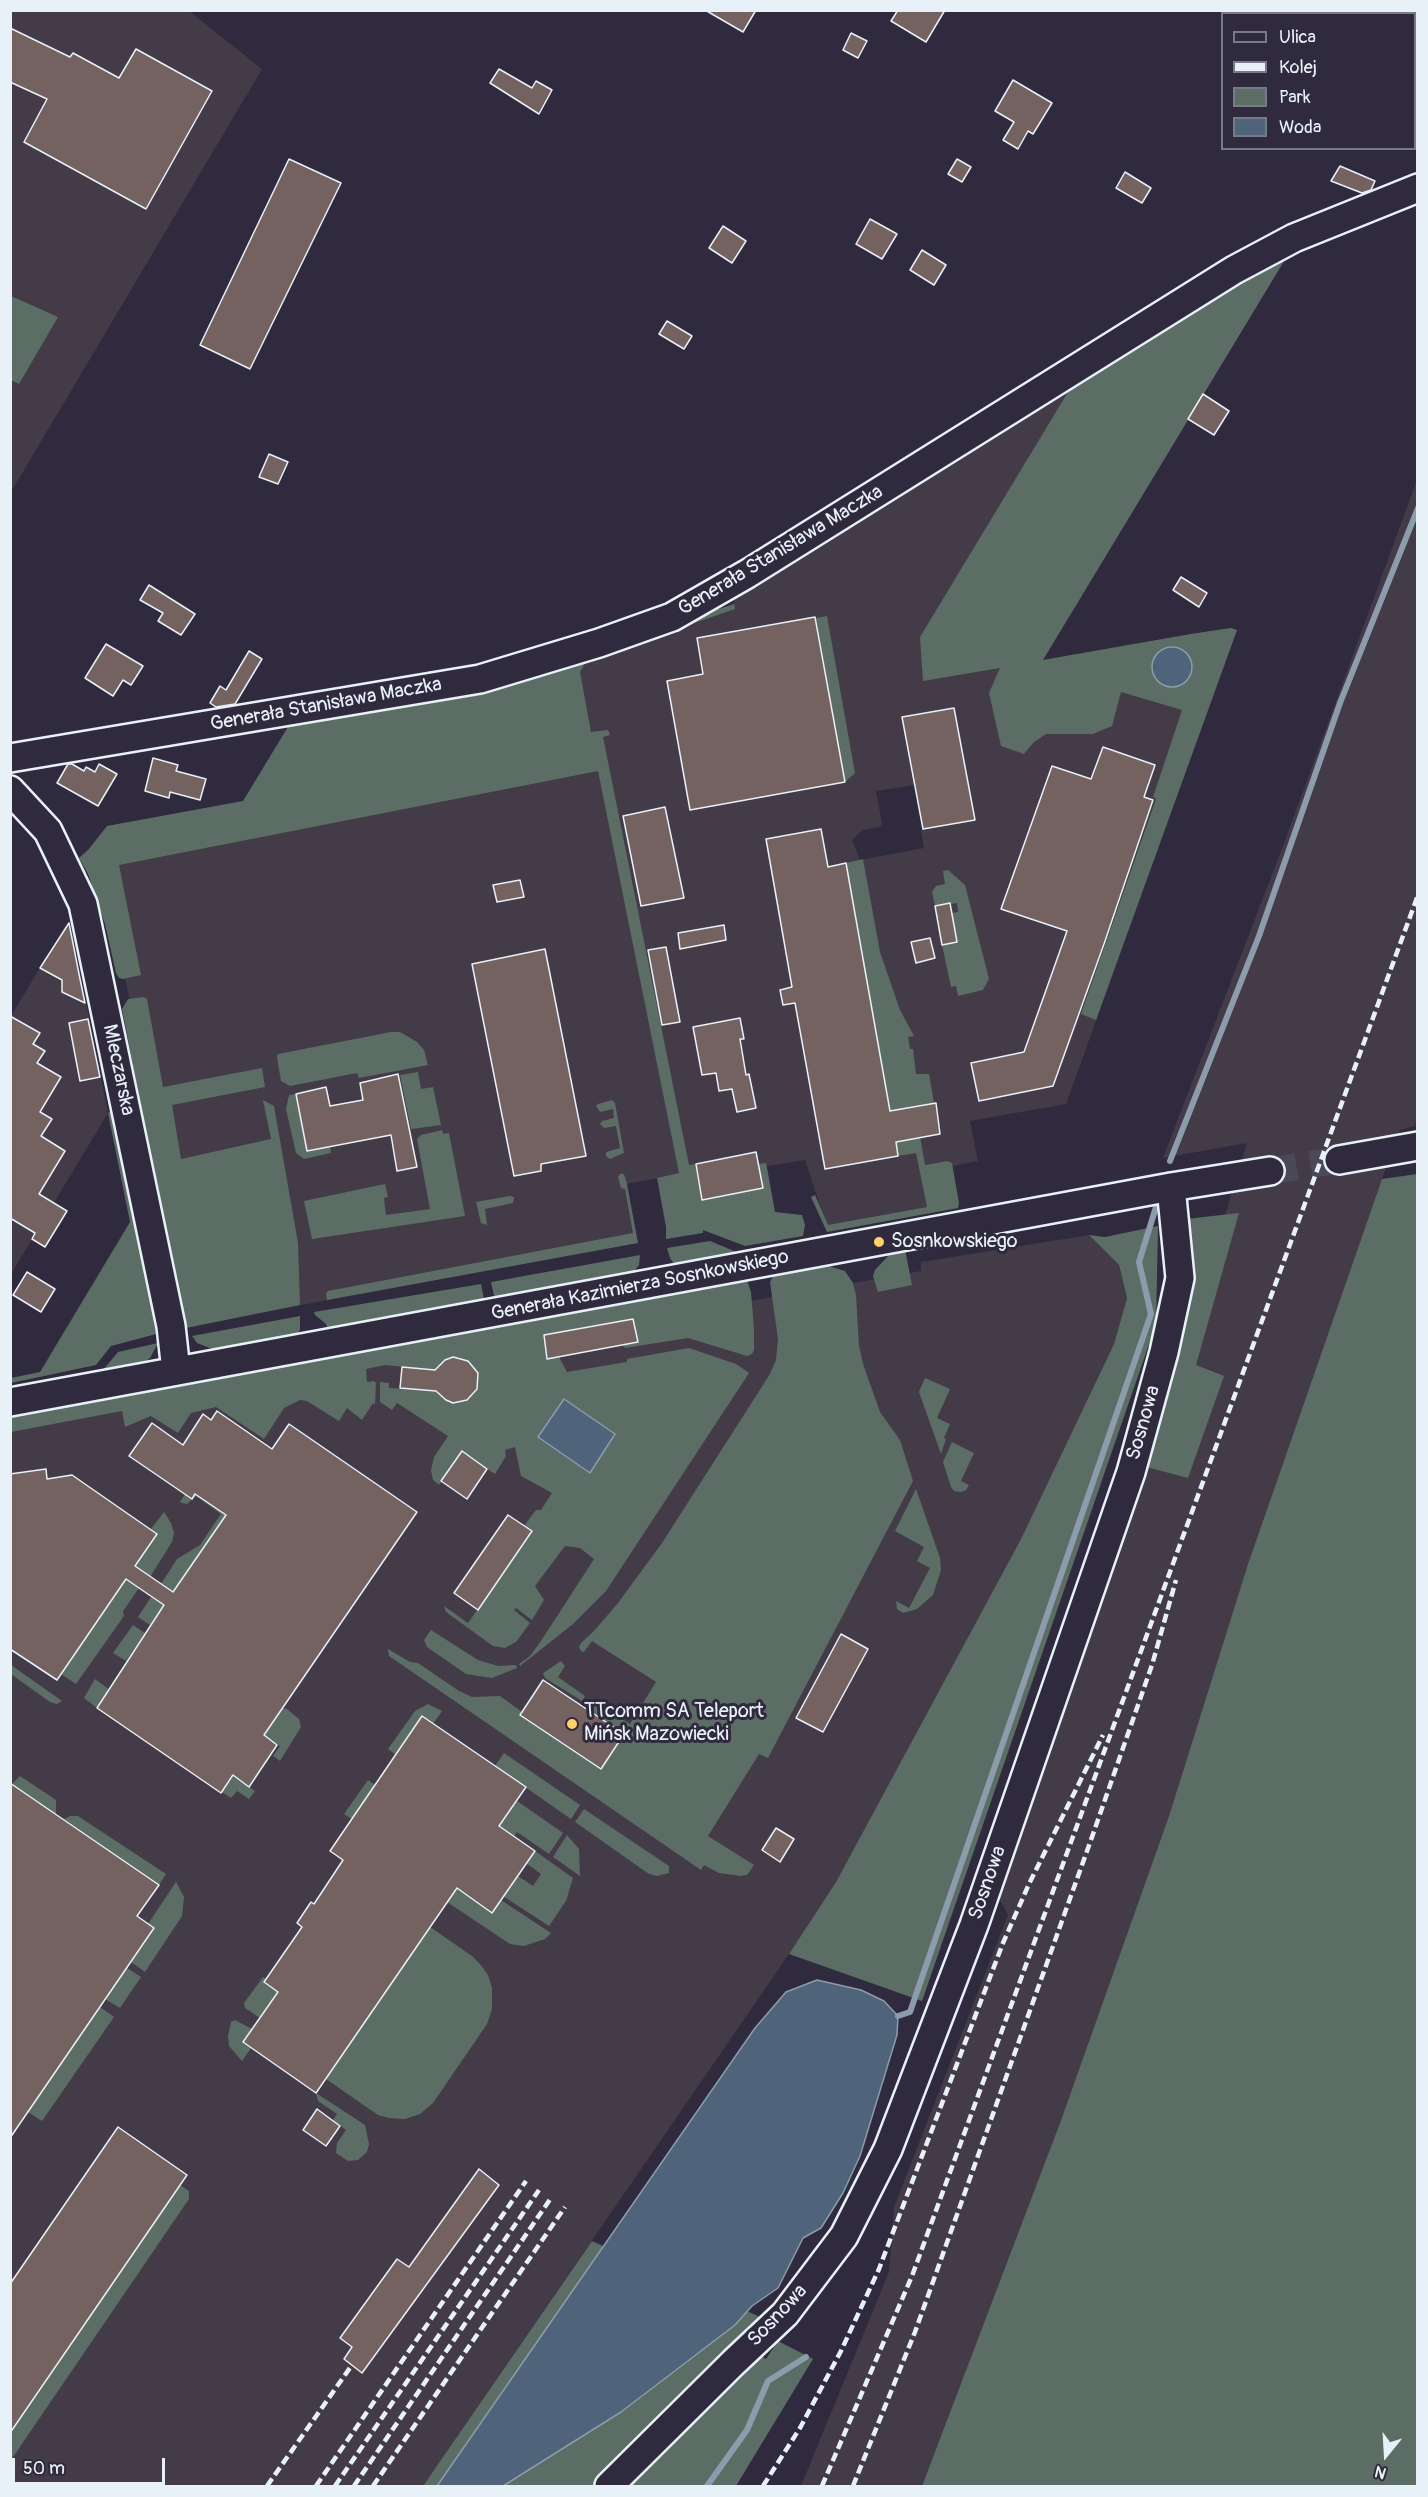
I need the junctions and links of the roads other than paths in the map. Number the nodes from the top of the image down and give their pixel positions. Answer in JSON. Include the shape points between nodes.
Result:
{"nodes":[{"id":1,"x":1418,"y":188,"type":"edge"},
{"id":2,"x":10,"y":758,"type":"edge"},
{"id":3,"x":10,"y":790,"type":"edge"},
{"id":4,"x":1418,"y":1146,"type":"edge"},
{"id":5,"x":1339,"y":1160,"type":"tunnel mouth"},
{"id":6,"x":1270,"y":1171,"type":"tunnel mouth"},
{"id":7,"x":1171,"y":1187,"type":"junction"},
{"id":8,"x":176,"y":1371,"type":"junction"},
{"id":9,"x":10,"y":1402,"type":"edge"},
{"id":10,"x":609,"y":2487,"type":"edge"}],
"edges":[{"from":1,"to":2,"type":"street","name":"Generała Stanisława Maczka","via":[[1294,238],[1234,270],[758,568],[672,617],[480,679]]},
{"from":3,"to":8,"type":"street","name":"Mleczarska","via":[[48,831],[83,904],[171,1326]]},
{"from":4,"to":5,"type":"street"},
{"from":6,"to":7,"type":"street","name":"Generała Kazimierza Sosnkowskiego"},
{"from":7,"to":8,"type":"street","name":"Generała Kazimierza Sosnkowskiego"},
{"from":7,"to":10,"type":"street","name":"Sosnowa","via":[[1180,1278],[1131,1472],[974,1925],[888,2150],[844,2236],[785,2314]]},
{"from":8,"to":9,"type":"street","name":"Generała Kazimierza Sosnkowskiego"}]}
